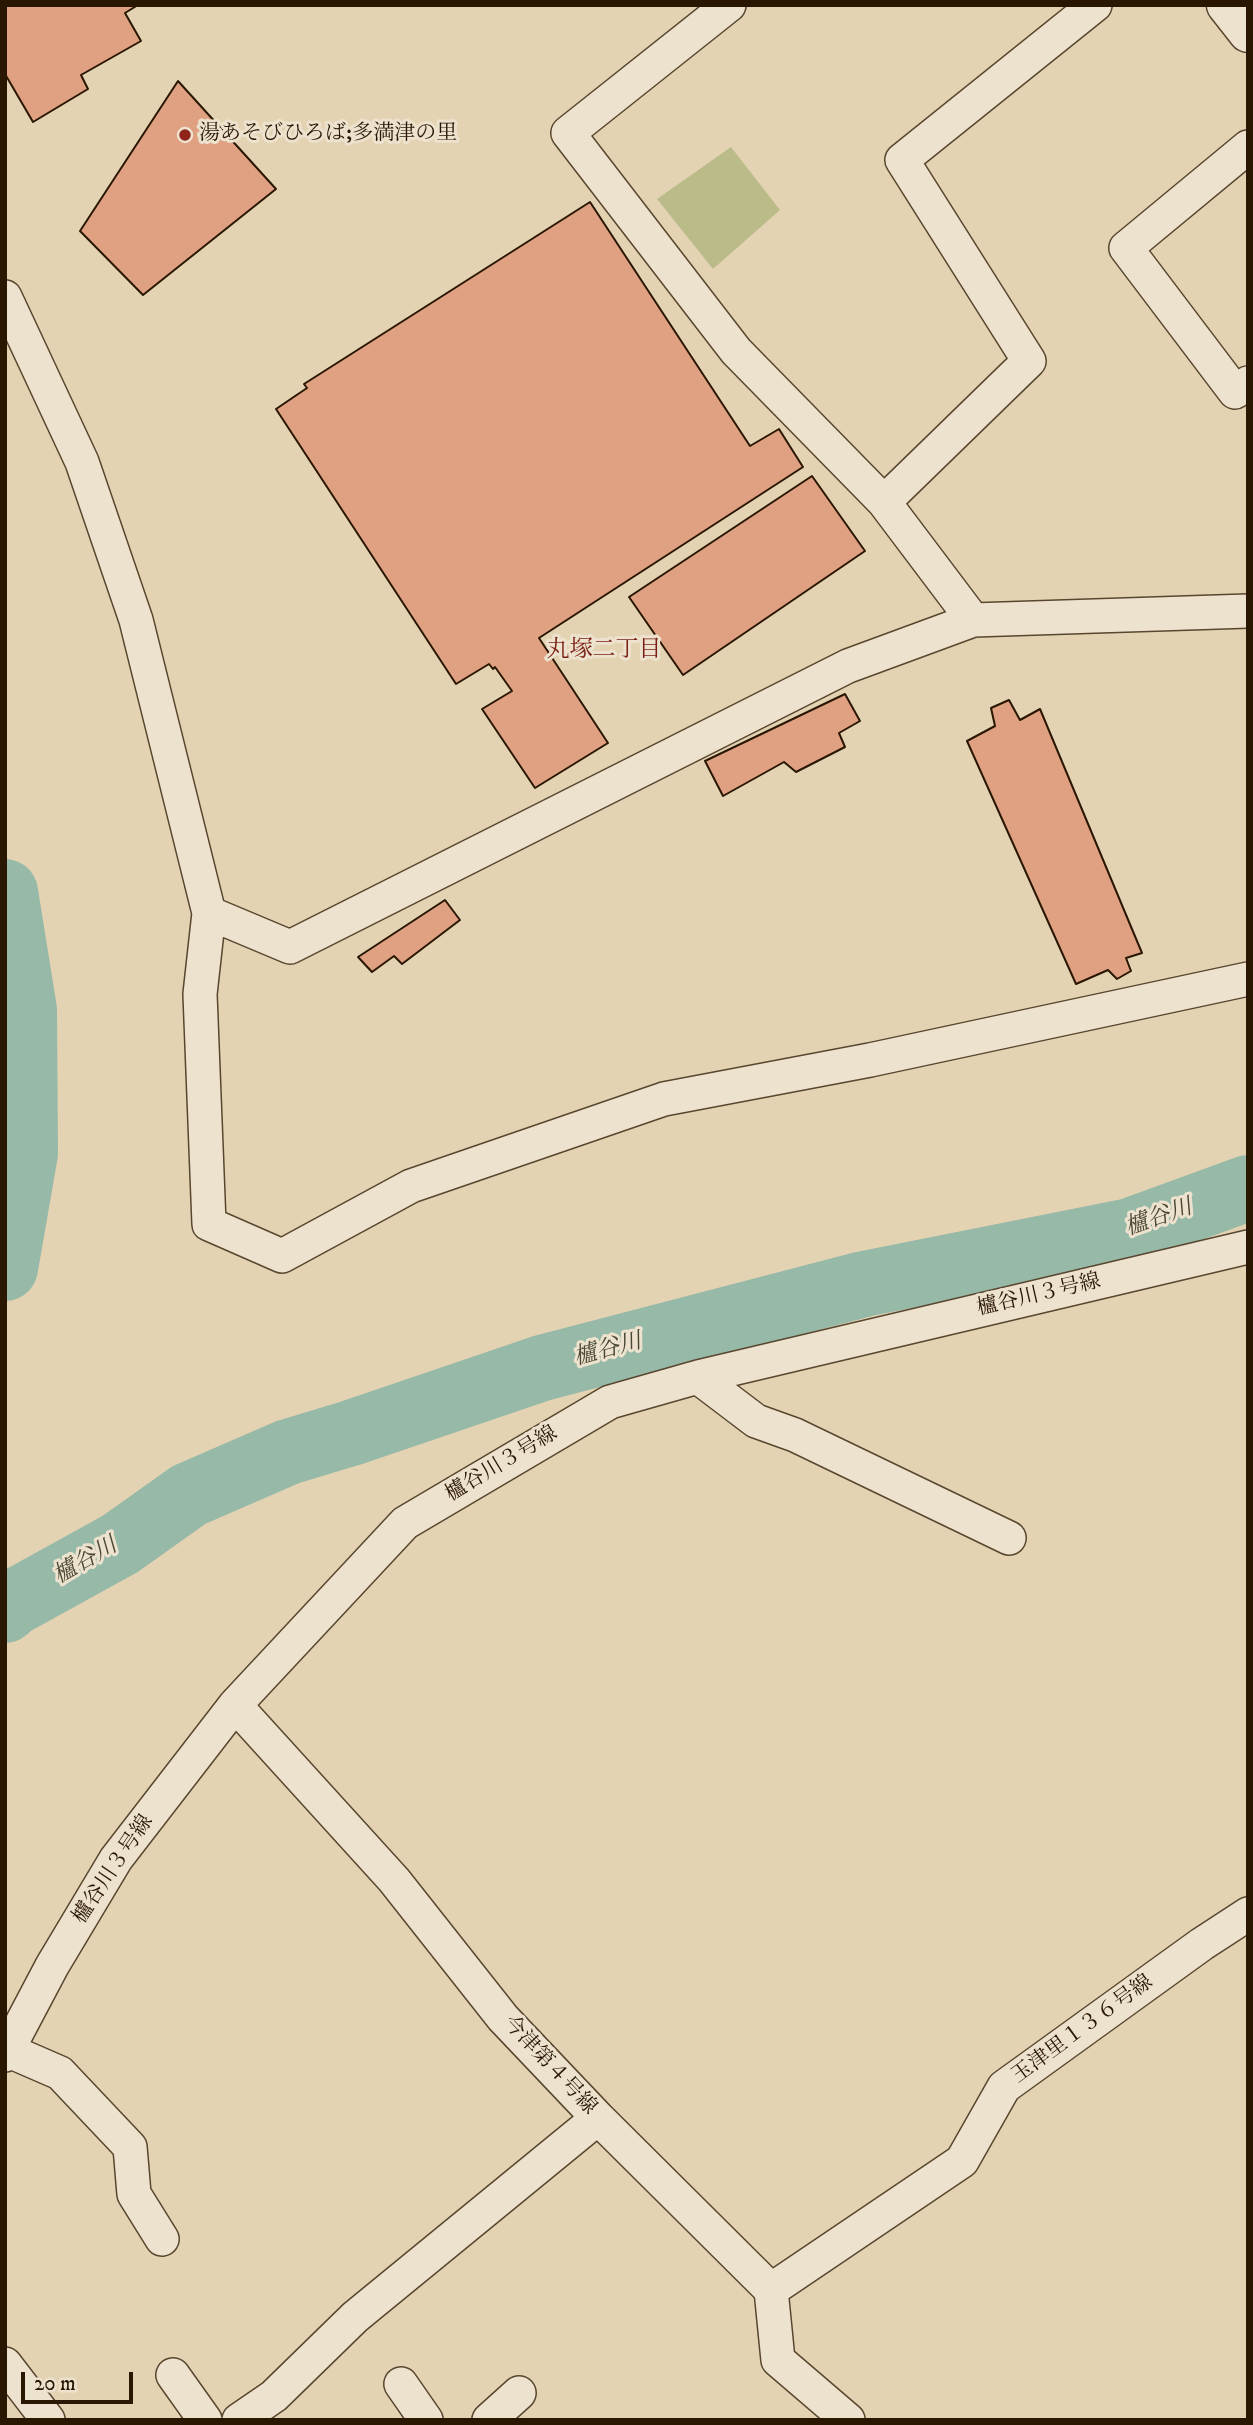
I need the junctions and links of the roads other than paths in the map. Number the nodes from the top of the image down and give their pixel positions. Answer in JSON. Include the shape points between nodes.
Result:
{"nodes":[{"id":1,"x":729,"y":5,"type":"edge"},
{"id":2,"x":1095,"y":5,"type":"edge"},
{"id":3,"x":1226,"y":5,"type":"edge"},
{"id":4,"x":1248,"y":33,"type":"edge"},
{"id":5,"x":1248,"y":147,"type":"edge"},
{"id":6,"x":5,"y":297,"type":"edge"},
{"id":7,"x":1248,"y":383,"type":"edge"},
{"id":8,"x":884,"y":502,"type":"junction"},
{"id":9,"x":1248,"y":611,"type":"edge"},
{"id":10,"x":973,"y":620,"type":"junction"},
{"id":11,"x":209,"y":913,"type":"junction"},
{"id":12,"x":1248,"y":979,"type":"edge"},
{"id":13,"x":1248,"y":1247,"type":"edge"},
{"id":14,"x":698,"y":1377,"type":"junction"},
{"id":15,"x":1009,"y":1538,"type":"dead end"},
{"id":16,"x":235,"y":1705,"type":"junction"},
{"id":17,"x":1248,"y":1914,"type":"edge"},
{"id":18,"x":6,"y":2053,"type":"edge"},
{"id":19,"x":598,"y":2118,"type":"junction"},
{"id":20,"x":162,"y":2239,"type":"dead end"},
{"id":21,"x":771,"y":2290,"type":"junction"},
{"id":22,"x":5,"y":2364,"type":"edge"},
{"id":23,"x":173,"y":2375,"type":"dead end"},
{"id":24,"x":401,"y":2384,"type":"dead end"},
{"id":25,"x":519,"y":2393,"type":"dead end"},
{"id":26,"x":48,"y":2420,"type":"edge"},
{"id":27,"x":205,"y":2420,"type":"edge"},
{"id":28,"x":239,"y":2420,"type":"edge"},
{"id":29,"x":426,"y":2420,"type":"edge"},
{"id":30,"x":489,"y":2420,"type":"edge"},
{"id":31,"x":848,"y":2420,"type":"edge"}],
"edges":[{"from":1,"to":8,"type":"street","via":[[568,133],[736,351]]},
{"from":2,"to":8,"type":"street","via":[[902,160],[1029,361]]},
{"from":3,"to":4,"type":"street"},
{"from":5,"to":7,"type":"street","via":[[1126,248],[1235,392]]},
{"from":6,"to":11,"type":"street","via":[[82,462],[136,620]]},
{"from":8,"to":10,"type":"street"},
{"from":9,"to":10,"type":"street"},
{"from":10,"to":11,"type":"street","via":[[848,666],[290,947]]},
{"from":11,"to":12,"type":"street","via":[[200,994],[209,1224],[282,1256],[411,1186],[664,1099]]},
{"from":13,"to":14,"type":"street","name":"櫨谷川３号線"},
{"from":14,"to":15,"type":"street","via":[[755,1420]]},
{"from":14,"to":16,"type":"street","name":"櫨谷川３号線","via":[[610,1402],[405,1523]]},
{"from":16,"to":18,"type":"street","name":"櫨谷川３号線","via":[[116,1859]]},
{"from":16,"to":19,"type":"street","name":"今津第４号線","via":[[394,1880],[503,2018]]},
{"from":17,"to":21,"type":"street","name":"玉津里１３６号線","via":[[1004,2088],[962,2161]]},
{"from":18,"to":20,"type":"street","via":[[60,2073],[130,2147],[134,2194]]},
{"from":19,"to":21,"type":"street","name":"今津第４号線"},
{"from":19,"to":28,"type":"street","via":[[355,2317],[274,2396]]},
{"from":21,"to":31,"type":"street","via":[[778,2360]]},
{"from":22,"to":26,"type":"street"},
{"from":23,"to":27,"type":"street"},
{"from":24,"to":29,"type":"street"},
{"from":25,"to":30,"type":"street"}]}
